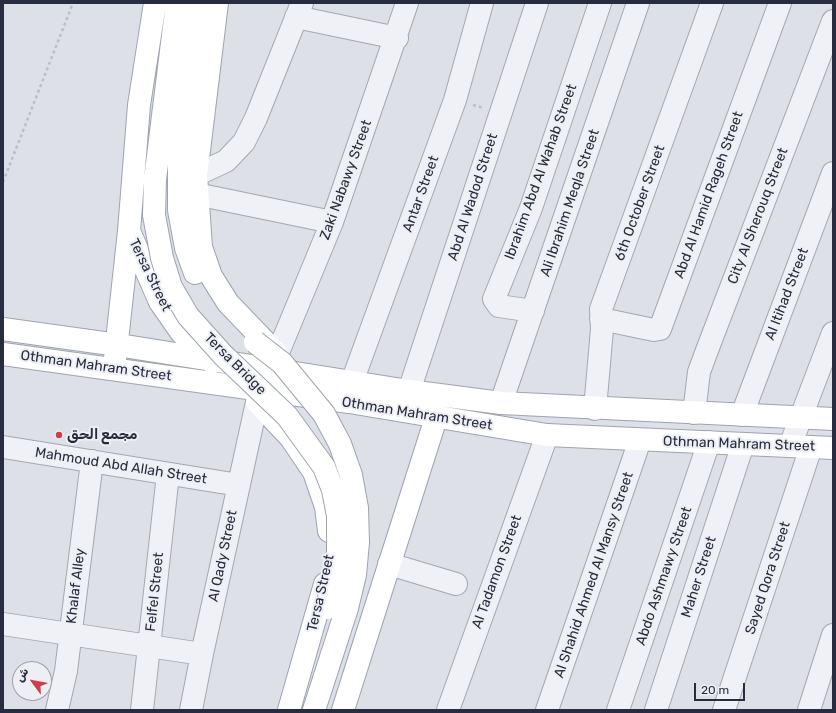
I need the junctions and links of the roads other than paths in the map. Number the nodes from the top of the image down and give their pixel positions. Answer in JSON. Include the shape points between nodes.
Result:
{"nodes":[{"id":1,"x":155,"y":3,"type":"edge"},
{"id":2,"x":177,"y":3,"type":"edge"},
{"id":3,"x":196,"y":3,"type":"edge"},
{"id":4,"x":217,"y":3,"type":"edge"},
{"id":5,"x":407,"y":3,"type":"edge"},
{"id":6,"x":482,"y":3,"type":"edge"},
{"id":7,"x":538,"y":3,"type":"edge"},
{"id":8,"x":600,"y":3,"type":"edge"},
{"id":9,"x":638,"y":3,"type":"edge"},
{"id":10,"x":712,"y":3,"type":"edge"},
{"id":11,"x":780,"y":3,"type":"edge"},
{"id":12,"x":299,"y":10,"type":"edge"},
{"id":13,"x":833,"y":21,"type":"edge"},
{"id":14,"x":397,"y":38,"type":"junction"},
{"id":15,"x":833,"y":173,"type":"edge"},
{"id":16,"x":196,"y":184,"type":"junction"},
{"id":17,"x":332,"y":222,"type":"junction"},
{"id":18,"x":129,"y":231,"type":"junction"},
{"id":19,"x":533,"y":311,"type":"junction"},
{"id":20,"x":600,"y":319,"type":"junction"},
{"id":21,"x":3,"y":329,"type":"edge"},
{"id":22,"x":833,"y":333,"type":"edge"},
{"id":23,"x":118,"y":345,"type":"junction"},
{"id":24,"x":3,"y":354,"type":"edge"},
{"id":25,"x":277,"y":355,"type":"junction"},
{"id":26,"x":210,"y":360,"type":"junction"},
{"id":27,"x":114,"y":369,"type":"junction"},
{"id":28,"x":292,"y":373,"type":"junction"},
{"id":29,"x":352,"y":382,"type":"junction"},
{"id":30,"x":239,"y":386,"type":"junction"},
{"id":31,"x":409,"y":391,"type":"junction"},
{"id":32,"x":258,"y":402,"type":"junction"},
{"id":33,"x":501,"y":403,"type":"junction"},
{"id":34,"x":596,"y":409,"type":"junction"},
{"id":35,"x":694,"y":413,"type":"junction"},
{"id":36,"x":742,"y":415,"type":"junction"},
{"id":37,"x":800,"y":417,"type":"junction"},
{"id":38,"x":436,"y":418,"type":"junction"},
{"id":39,"x":833,"y":418,"type":"edge"},
{"id":40,"x":547,"y":435,"type":"junction"},
{"id":41,"x":640,"y":440,"type":"junction"},
{"id":42,"x":709,"y":442,"type":"junction"},
{"id":43,"x":742,"y":444,"type":"junction"},
{"id":44,"x":790,"y":446,"type":"junction"},
{"id":45,"x":3,"y":447,"type":"edge"},
{"id":46,"x":811,"y":447,"type":"junction"},
{"id":47,"x":833,"y":448,"type":"edge"},
{"id":48,"x":92,"y":461,"type":"junction"},
{"id":49,"x":168,"y":474,"type":"junction"},
{"id":50,"x":238,"y":485,"type":"junction"},
{"id":51,"x":389,"y":564,"type":"junction"},
{"id":52,"x":456,"y":584,"type":"dead end"},
{"id":53,"x":337,"y":608,"type":"junction"},
{"id":54,"x":3,"y":624,"type":"edge"},
{"id":55,"x":70,"y":635,"type":"junction"},
{"id":56,"x":833,"y":635,"type":"edge"},
{"id":57,"x":148,"y":646,"type":"junction"},
{"id":58,"x":202,"y":654,"type":"junction"},
{"id":59,"x":57,"y":710,"type":"edge"},
{"id":60,"x":142,"y":710,"type":"edge"},
{"id":61,"x":191,"y":710,"type":"edge"},
{"id":62,"x":289,"y":710,"type":"edge"},
{"id":63,"x":295,"y":710,"type":"edge"},
{"id":64,"x":314,"y":710,"type":"edge"},
{"id":65,"x":343,"y":710,"type":"edge"},
{"id":66,"x":448,"y":710,"type":"edge"},
{"id":67,"x":547,"y":710,"type":"edge"},
{"id":68,"x":618,"y":710,"type":"edge"},
{"id":69,"x":656,"y":710,"type":"edge"},
{"id":70,"x":724,"y":710,"type":"edge"},
{"id":71,"x":808,"y":710,"type":"edge"}],
"edges":[{"from":1,"to":18,"type":"main road","via":[[138,105]]},
{"from":2,"to":53,"type":"main road","name":"Tersa Bridge","bridge":true,"via":[[155,180],[154,215],[162,258],[171,286],[188,316],[287,416],[324,467],[333,490],[338,516]]},
{"from":3,"to":53,"type":"main road","name":"Tersa Bridge","bridge":true,"via":[[178,164],[180,210],[186,248],[198,281],[220,311],[282,363],[324,414],[340,444],[357,508],[358,542],[356,568]]},
{"from":4,"to":16,"type":"main road"},
{"from":5,"to":14,"type":"street","name":"Zaki Nabawy Street"},
{"from":6,"to":29,"type":"street","name":"Antar Street","via":[[455,100]]},
{"from":7,"to":31,"type":"street","name":"Abd Al Wadod Street"},
{"from":8,"to":19,"type":"street","name":"Ibrahim Abd Al Wahab Street","via":[[531,208],[494,299],[499,306]]},
{"from":9,"to":19,"type":"street","name":"Ali Ibrahim Meqla Street"},
{"from":10,"to":20,"type":"street","name":"6th October Street","via":[[601,309]]},
{"from":11,"to":20,"type":"street","name":"Abd Al Hamid Rageh Street","via":[[660,329]]},
{"from":12,"to":14,"type":"street"},
{"from":12,"to":16,"type":"street","via":[[244,142],[226,161]]},
{"from":13,"to":35,"type":"street","name":"City Al Sherouq Street","via":[[706,353],[698,379]]},
{"from":14,"to":17,"type":"street","name":"Zaki Nabawy Street"},
{"from":15,"to":36,"type":"street","name":"Al Itihad Street"},
{"from":16,"to":17,"type":"street"},
{"from":16,"to":25,"type":"main road","via":[[201,247],[211,276],[228,302]]},
{"from":17,"to":25,"type":"street","name":"Zaki Nabawy Street"},
{"from":18,"to":23,"type":"main road"},
{"from":18,"to":26,"type":"main road","name":"Tersa Street","via":[[160,302],[181,332]]},
{"from":19,"to":33,"type":"street","name":"Ali Ibrahim Meqla Street"},
{"from":20,"to":34,"type":"street","name":"6th October Street","via":[[602,329]]},
{"from":21,"to":23,"type":"main road","name":"Othman Mahram Street"},
{"from":22,"to":37,"type":"street"},
{"from":23,"to":26,"type":"main road","name":"Othman Mahram Street"},
{"from":23,"to":27,"type":"main road"},
{"from":24,"to":27,"type":"main road","name":"Othman Mahram Street"},
{"from":25,"to":28,"type":"main road"},
{"from":26,"to":28,"type":"main road","name":"Othman Mahram Street"},
{"from":26,"to":30,"type":"main road","name":"Tersa Street"},
{"from":27,"to":30,"type":"main road","name":"Othman Mahram Street"},
{"from":28,"to":29,"type":"main road","name":"Othman Mahram Street"},
{"from":29,"to":31,"type":"main road","name":"Othman Mahram Street"},
{"from":30,"to":32,"type":"main road","name":"Tersa Street"},
{"from":30,"to":38,"type":"main road","name":"Othman Mahram Street"},
{"from":31,"to":33,"type":"main road","name":"Othman Mahram Street"},
{"from":32,"to":50,"type":"street","name":"Al Qady Street"},
{"from":32,"to":62,"type":"main road","name":"Tersa Street","via":[[292,438],[314,472],[326,507],[332,548],[324,587]]},
{"from":33,"to":34,"type":"main road","name":"Othman Mahram Street"},
{"from":34,"to":35,"type":"main road","name":"Othman Mahram Street"},
{"from":35,"to":36,"type":"main road","name":"Othman Mahram Street"},
{"from":36,"to":37,"type":"main road","name":"Othman Mahram Street"},
{"from":37,"to":39,"type":"main road","name":"Othman Mahram Street"},
{"from":37,"to":44,"type":"street"},
{"from":38,"to":40,"type":"main road","name":"Othman Mahram Street"},
{"from":38,"to":51,"type":"main road"},
{"from":40,"to":41,"type":"main road","name":"Othman Mahram Street"},
{"from":40,"to":66,"type":"street","name":"Al Tadamon Street"},
{"from":41,"to":42,"type":"main road","name":"Othman Mahram Street"},
{"from":41,"to":67,"type":"street","name":"Al Shahid Ahmed Al Mansy Street"},
{"from":42,"to":43,"type":"main road","name":"Othman Mahram Street"},
{"from":42,"to":68,"type":"street","name":"Abdo Ashmawy Street"},
{"from":43,"to":44,"type":"main road","name":"Othman Mahram Street"},
{"from":43,"to":69,"type":"street","name":"Maher Street"},
{"from":44,"to":46,"type":"main road","name":"Othman Mahram Street"},
{"from":45,"to":48,"type":"street","name":"Mahmoud Abd Allah Street"},
{"from":46,"to":47,"type":"main road","name":"Othman Mahram Street"},
{"from":46,"to":70,"type":"street","name":"Sayed Qora Street"},
{"from":48,"to":49,"type":"street","name":"Mahmoud Abd Allah Street"},
{"from":48,"to":55,"type":"street","name":"Khalaf Alley"},
{"from":49,"to":50,"type":"street","name":"Mahmoud Abd Allah Street"},
{"from":49,"to":57,"type":"street","name":"Felfel Street"},
{"from":50,"to":58,"type":"street","name":"Al Qady Street"},
{"from":51,"to":52,"type":"street"},
{"from":51,"to":65,"type":"main road"},
{"from":53,"to":63,"type":"main road","name":"Tersa Bridge"},
{"from":53,"to":64,"type":"main road","name":"Tersa Bridge"},
{"from":54,"to":55,"type":"street"},
{"from":55,"to":57,"type":"street"},
{"from":55,"to":59,"type":"street","name":"Khalaf Alley","via":[[63,691]]},
{"from":56,"to":71,"type":"street"},
{"from":57,"to":58,"type":"street"},
{"from":57,"to":60,"type":"street","name":"Felfel Street"},
{"from":58,"to":61,"type":"street","name":"Al Qady Street"}]}
